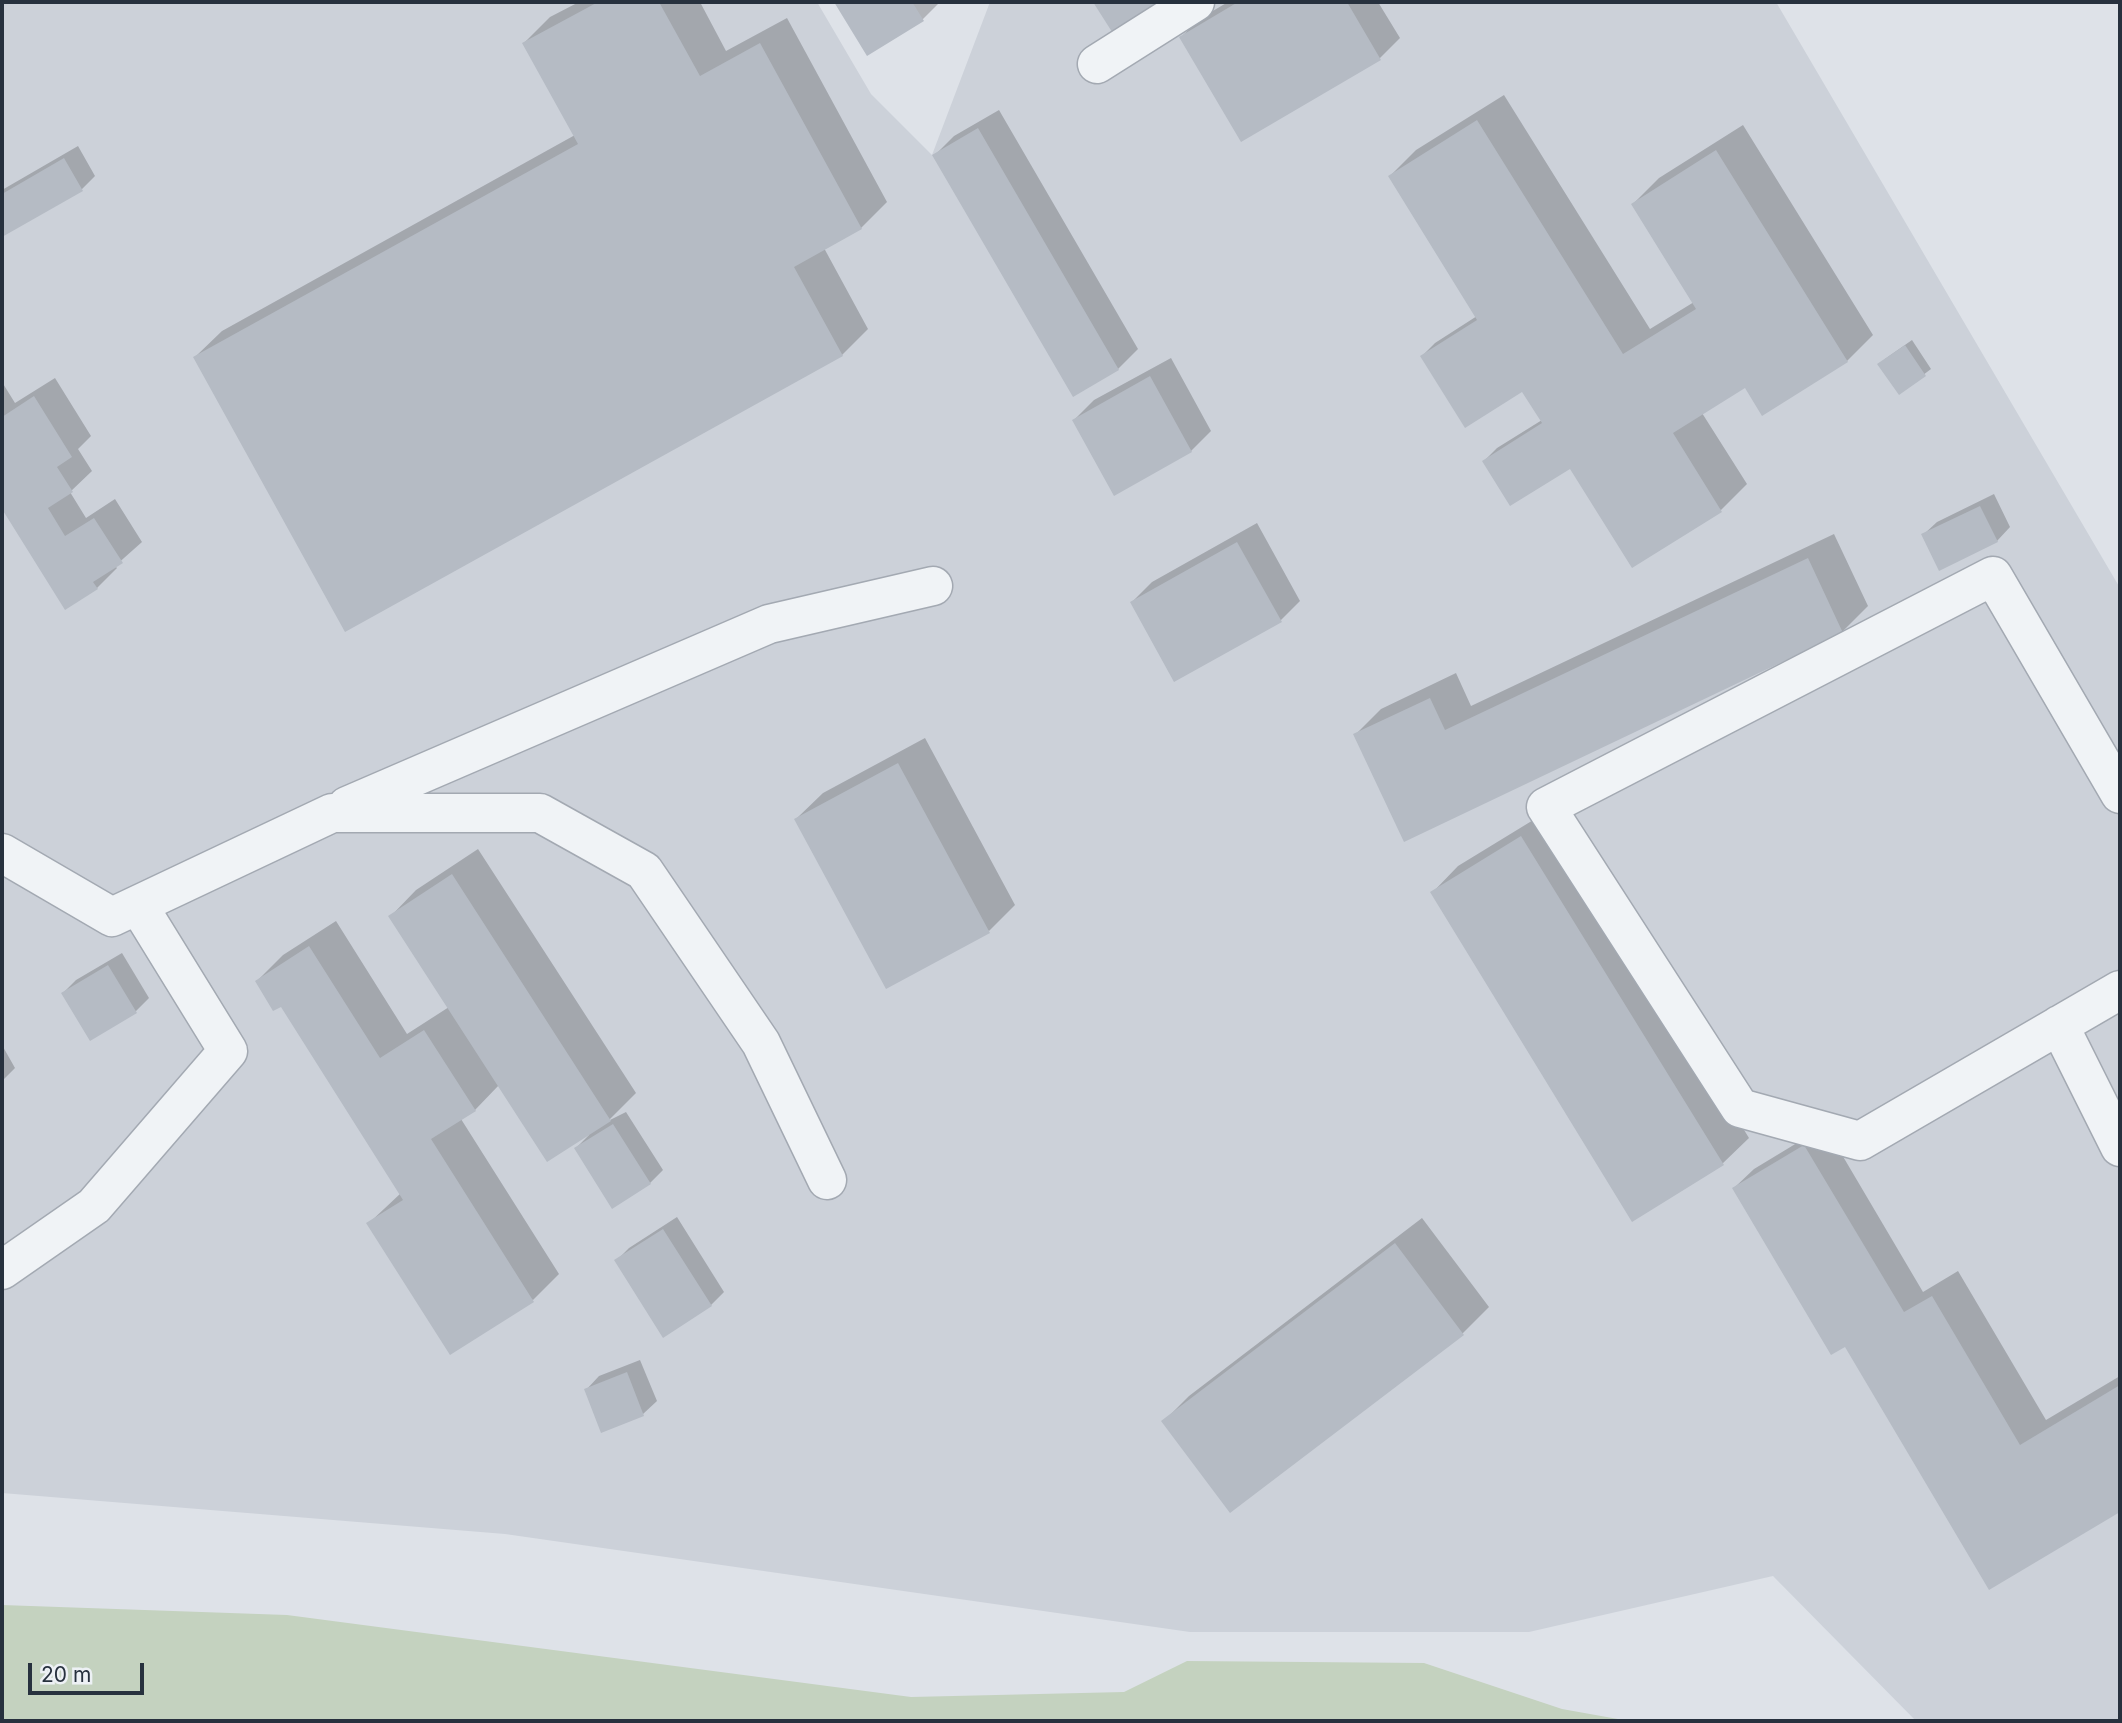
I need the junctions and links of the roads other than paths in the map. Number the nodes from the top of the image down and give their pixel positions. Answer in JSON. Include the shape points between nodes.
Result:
{"nodes":[{"id":1,"x":1195,"y":2,"type":"edge"},
{"id":2,"x":1097,"y":64,"type":"dead end"},
{"id":3,"x":933,"y":586,"type":"dead end"},
{"id":4,"x":2120,"y":794,"type":"edge"},
{"id":5,"x":332,"y":813,"type":"junction"},
{"id":6,"x":2,"y":853,"type":"edge"},
{"id":7,"x":138,"y":905,"type":"junction"},
{"id":8,"x":2120,"y":990,"type":"edge"},
{"id":9,"x":2059,"y":1025,"type":"junction"},
{"id":10,"x":2120,"y":1147,"type":"edge"},
{"id":11,"x":827,"y":1180,"type":"dead end"},
{"id":12,"x":2,"y":1270,"type":"edge"}],
"edges":[{"from":1,"to":2,"type":"lane"},
{"from":3,"to":5,"type":"lane","via":[[769,624]]},
{"from":4,"to":9,"type":"lane","via":[[1993,576],[1546,807],[1740,1108],[1860,1141]]},
{"from":5,"to":7,"type":"lane"},
{"from":5,"to":11,"type":"lane","via":[[540,813],[644,871],[761,1043]]},
{"from":6,"to":7,"type":"lane","via":[[112,918]]},
{"from":7,"to":12,"type":"lane","via":[[228,1051],[94,1206]]},
{"from":8,"to":9,"type":"lane"},
{"from":9,"to":10,"type":"lane"}]}
